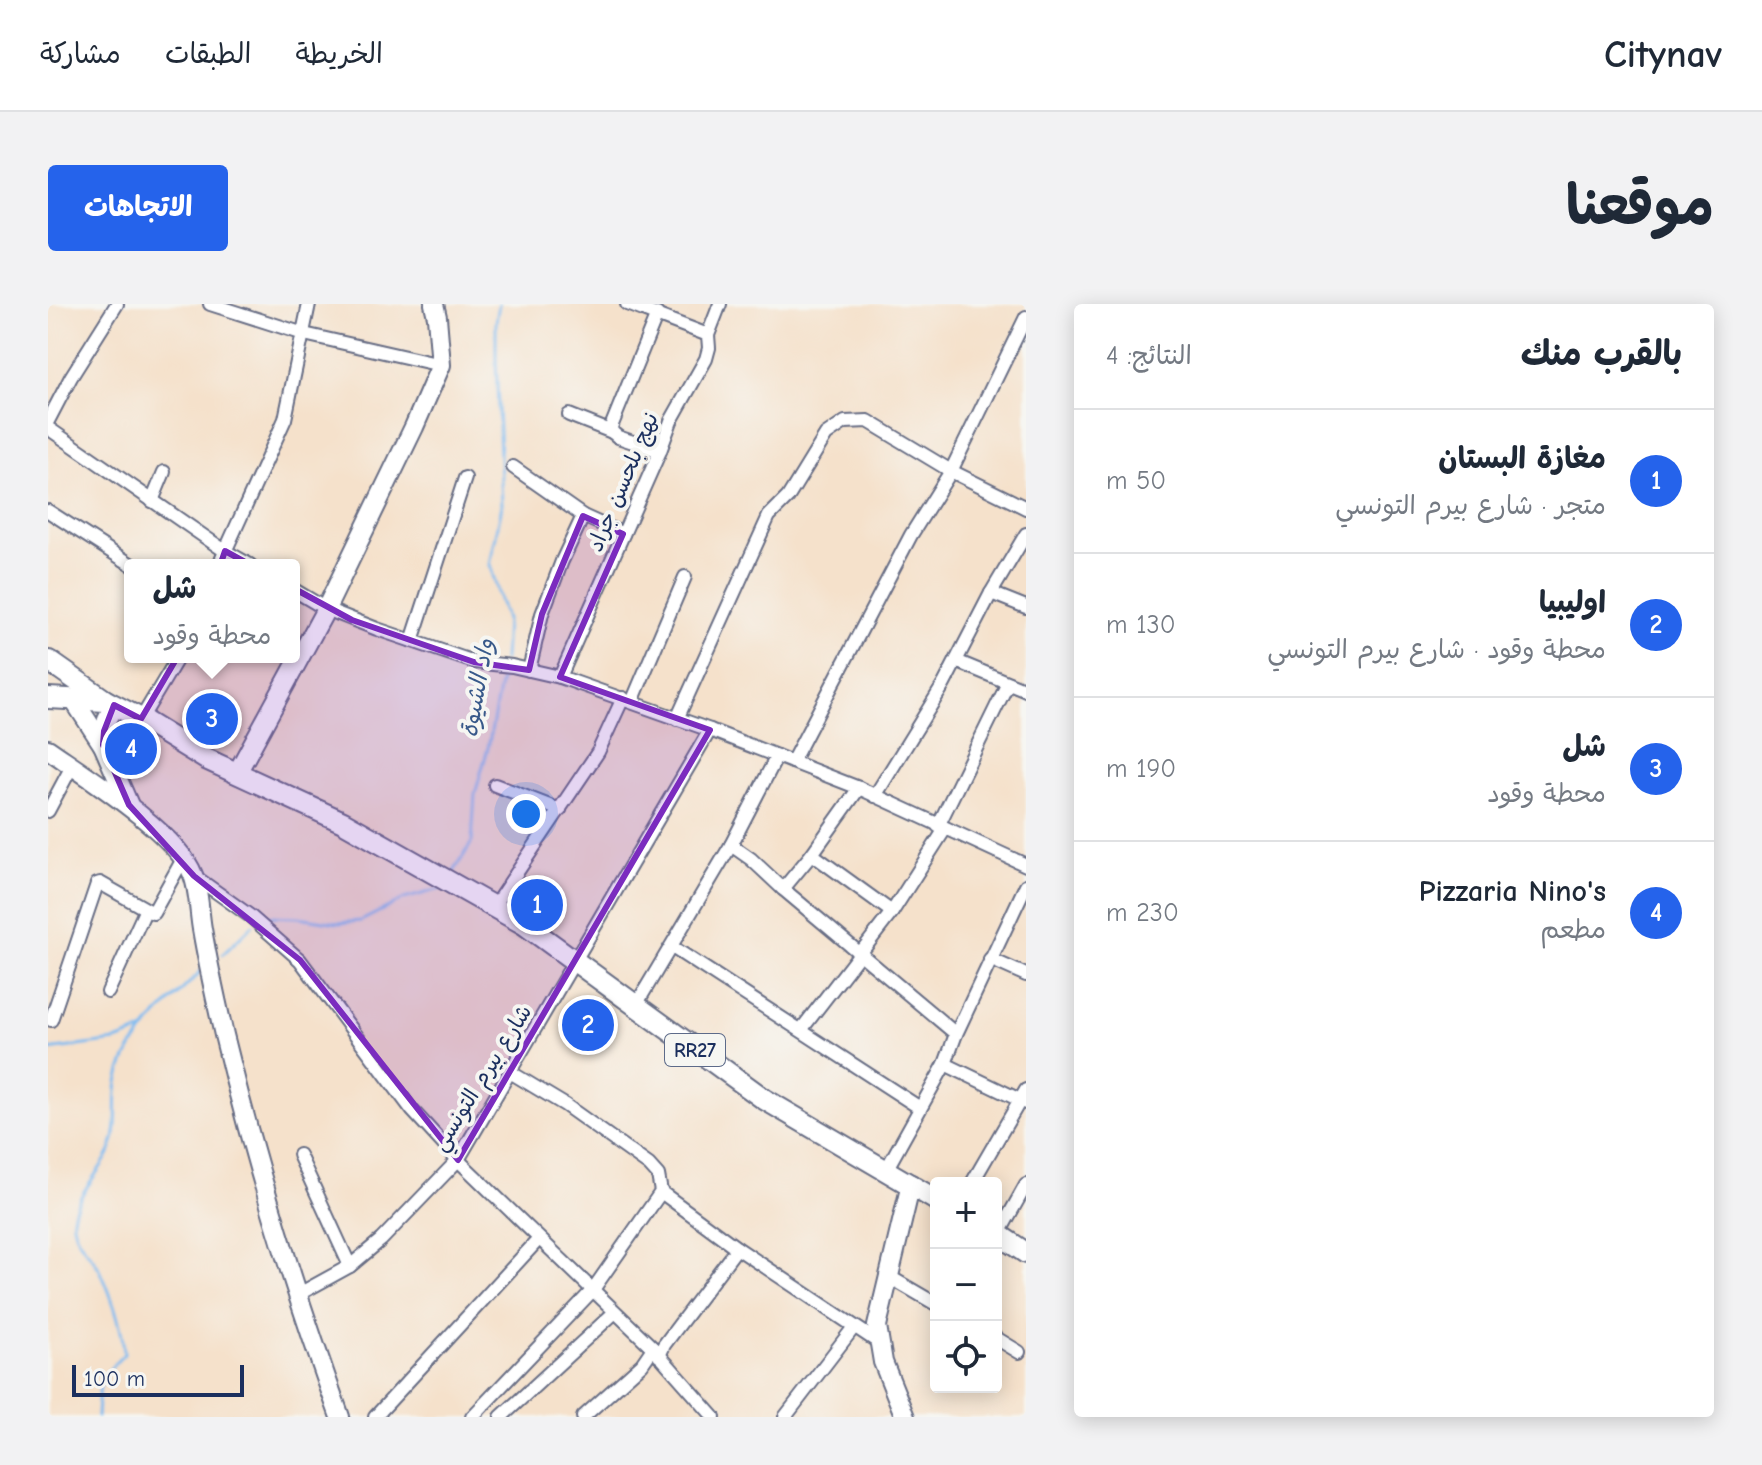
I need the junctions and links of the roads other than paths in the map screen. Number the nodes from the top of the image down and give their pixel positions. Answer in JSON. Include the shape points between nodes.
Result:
{"nodes":[{"id":1,"x":117,"y":304,"type":"edge"},
{"id":2,"x":210,"y":304,"type":"edge"},
{"id":3,"x":309,"y":304,"type":"edge"},
{"id":4,"x":434,"y":304,"type":"edge"},
{"id":5,"x":627,"y":304,"type":"edge"},
{"id":6,"x":720,"y":304,"type":"edge"},
{"id":7,"x":657,"y":314,"type":"junction"},
{"id":8,"x":1026,"y":317,"type":"edge"},
{"id":9,"x":304,"y":334,"type":"junction"},
{"id":10,"x":708,"y":335,"type":"junction"},
{"id":11,"x":1022,"y":338,"type":"edge"},
{"id":12,"x":441,"y":365,"type":"junction"},
{"id":13,"x":569,"y":415,"type":"dead end"},
{"id":14,"x":48,"y":421,"type":"edge"},
{"id":15,"x":48,"y":428,"type":"edge"},
{"id":16,"x":612,"y":432,"type":"junction"},
{"id":17,"x":660,"y":451,"type":"junction"},
{"id":18,"x":513,"y":467,"type":"dead end"},
{"id":19,"x":951,"y":471,"type":"junction"},
{"id":20,"x":164,"y":472,"type":"dead end"},
{"id":21,"x":465,"y":478,"type":"dead end"},
{"id":22,"x":152,"y":501,"type":"junction"},
{"id":23,"x":1026,"y":508,"type":"edge"},
{"id":24,"x":48,"y":511,"type":"edge"},
{"id":25,"x":583,"y":516,"type":"junction"},
{"id":26,"x":623,"y":534,"type":"junction"},
{"id":27,"x":1026,"y":534,"type":"edge"},
{"id":28,"x":225,"y":551,"type":"junction"},
{"id":29,"x":222,"y":559,"type":"edge"},
{"id":30,"x":239,"y":559,"type":"edge"},
{"id":31,"x":124,"y":560,"type":"edge"},
{"id":32,"x":685,"y":577,"type":"dead end"},
{"id":33,"x":991,"y":593,"type":"junction"},
{"id":34,"x":300,"y":594,"type":"edge"},
{"id":35,"x":1026,"y":607,"type":"edge"},
{"id":36,"x":326,"y":609,"type":"junction"},
{"id":37,"x":412,"y":641,"type":"junction"},
{"id":38,"x":300,"y":657,"type":"edge"},
{"id":39,"x":49,"y":661,"type":"edge"},
{"id":40,"x":956,"y":661,"type":"junction"},
{"id":41,"x":174,"y":663,"type":"edge"},
{"id":42,"x":297,"y":663,"type":"edge"},
{"id":43,"x":529,"y":670,"type":"junction"},
{"id":44,"x":560,"y":677,"type":"junction"},
{"id":45,"x":1008,"y":683,"type":"junction"},
{"id":46,"x":48,"y":687,"type":"edge"},
{"id":47,"x":1026,"y":690,"type":"edge"},
{"id":48,"x":48,"y":698,"type":"edge"},
{"id":49,"x":73,"y":699,"type":"junction"},
{"id":50,"x":628,"y":700,"type":"junction"},
{"id":51,"x":110,"y":703,"type":"junction"},
{"id":52,"x":141,"y":719,"type":"junction"},
{"id":53,"x":677,"y":719,"type":"junction"},
{"id":54,"x":710,"y":730,"type":"junction"},
{"id":55,"x":103,"y":745,"type":"junction"},
{"id":56,"x":48,"y":749,"type":"edge"},
{"id":57,"x":777,"y":756,"type":"junction"},
{"id":58,"x":792,"y":762,"type":"junction"},
{"id":59,"x":72,"y":766,"type":"junction"},
{"id":60,"x":237,"y":773,"type":"junction"},
{"id":61,"x":495,"y":785,"type":"dead end"},
{"id":62,"x":859,"y":788,"type":"junction"},
{"id":63,"x":875,"y":796,"type":"junction"},
{"id":64,"x":129,"y":805,"type":"junction"},
{"id":65,"x":560,"y":810,"type":"junction"},
{"id":66,"x":48,"y":811,"type":"edge"},
{"id":67,"x":942,"y":827,"type":"junction"},
{"id":68,"x":731,"y":845,"type":"junction"},
{"id":69,"x":812,"y":854,"type":"junction"},
{"id":70,"x":183,"y":859,"type":"junction"},
{"id":71,"x":1026,"y":865,"type":"edge"},
{"id":72,"x":194,"y":876,"type":"junction"},
{"id":73,"x":1026,"y":885,"type":"edge"},
{"id":74,"x":783,"y":889,"type":"junction"},
{"id":75,"x":495,"y":905,"type":"junction"},
{"id":76,"x":145,"y":911,"type":"junction"},
{"id":77,"x":892,"y":912,"type":"junction"},
{"id":78,"x":672,"y":947,"type":"junction"},
{"id":79,"x":860,"y":954,"type":"junction"},
{"id":80,"x":990,"y":959,"type":"junction"},
{"id":81,"x":576,"y":961,"type":"junction"},
{"id":82,"x":1026,"y":975,"type":"edge"},
{"id":83,"x":108,"y":992,"type":"dead end"},
{"id":84,"x":636,"y":1005,"type":"junction"},
{"id":85,"x":51,"y":1020,"type":"dead end"},
{"id":86,"x":801,"y":1030,"type":"junction"},
{"id":87,"x":956,"y":1034,"type":"junction"},
{"id":88,"x":945,"y":1064,"type":"junction"},
{"id":89,"x":510,"y":1072,"type":"junction"},
{"id":90,"x":1025,"y":1098,"type":"edge"},
{"id":91,"x":920,"y":1108,"type":"junction"},
{"id":92,"x":299,"y":1155,"type":"dead end"},
{"id":93,"x":458,"y":1160,"type":"junction"},
{"id":94,"x":886,"y":1170,"type":"junction"},
{"id":95,"x":976,"y":1177,"type":"edge"},
{"id":96,"x":911,"y":1184,"type":"junction"},
{"id":97,"x":1026,"y":1185,"type":"edge"},
{"id":98,"x":661,"y":1192,"type":"junction"},
{"id":99,"x":930,"y":1196,"type":"edge"},
{"id":100,"x":1002,"y":1226,"type":"edge"},
{"id":101,"x":1002,"y":1237,"type":"edge"},
{"id":102,"x":538,"y":1240,"type":"junction"},
{"id":103,"x":737,"y":1248,"type":"junction"},
{"id":104,"x":1026,"y":1253,"type":"edge"},
{"id":105,"x":350,"y":1266,"type":"junction"},
{"id":106,"x":888,"y":1276,"type":"junction"},
{"id":107,"x":592,"y":1291,"type":"junction"},
{"id":108,"x":299,"y":1294,"type":"junction"},
{"id":109,"x":930,"y":1300,"type":"edge"},
{"id":110,"x":615,"y":1312,"type":"junction"},
{"id":111,"x":854,"y":1327,"type":"junction"},
{"id":112,"x":878,"y":1342,"type":"junction"},
{"id":113,"x":1002,"y":1342,"type":"edge"},
{"id":114,"x":656,"y":1352,"type":"junction"},
{"id":115,"x":1019,"y":1352,"type":"dead end"},
{"id":116,"x":902,"y":1415,"type":"edge"},
{"id":117,"x":340,"y":1417,"type":"edge"},
{"id":118,"x":375,"y":1417,"type":"edge"},
{"id":119,"x":472,"y":1417,"type":"edge"},
{"id":120,"x":501,"y":1417,"type":"edge"},
{"id":121,"x":583,"y":1417,"type":"edge"},
{"id":122,"x":714,"y":1417,"type":"edge"},
{"id":123,"x":785,"y":1417,"type":"edge"}],
"edges":[{"from":1,"to":14,"type":"street"},
{"from":2,"to":9,"type":"street"},
{"from":3,"to":9,"type":"street"},
{"from":4,"to":12,"type":"street"},
{"from":5,"to":7,"type":"street"},
{"from":6,"to":10,"type":"street","name":"نهج بلحسن جراد"},
{"from":7,"to":10,"type":"street"},
{"from":7,"to":16,"type":"street"},
{"from":8,"to":11,"type":"street"},
{"from":9,"to":12,"type":"street"},
{"from":9,"to":28,"type":"street","via":[[285,419]]},
{"from":10,"to":17,"type":"street","name":"نهج بلحسن جراد","via":[[706,359]]},
{"from":11,"to":19,"type":"street"},
{"from":12,"to":36,"type":"street"},
{"from":13,"to":16,"type":"street"},
{"from":15,"to":22,"type":"street"},
{"from":16,"to":17,"type":"street"},
{"from":17,"to":26,"type":"street","name":"نهج بلحسن جراد"},
{"from":18,"to":25,"type":"street"},
{"from":19,"to":23,"type":"street"},
{"from":19,"to":53,"type":"street","via":[[868,421],[845,422],[826,435],[788,497],[769,516]]},
{"from":19,"to":58,"type":"street","via":[[911,535]]},
{"from":20,"to":22,"type":"street"},
{"from":21,"to":37,"type":"street"},
{"from":22,"to":28,"type":"street"},
{"from":24,"to":31,"type":"street"},
{"from":25,"to":26,"type":"street"},
{"from":25,"to":43,"type":"street","via":[[542,614]]},
{"from":26,"to":44,"type":"street","name":"نهج بلحسن جراد"},
{"from":27,"to":33,"type":"street"},
{"from":28,"to":29,"type":"street"},
{"from":28,"to":30,"type":"street"},
{"from":32,"to":50,"type":"street"},
{"from":33,"to":35,"type":"street"},
{"from":33,"to":40,"type":"street"},
{"from":34,"to":36,"type":"street"},
{"from":36,"to":37,"type":"street"},
{"from":36,"to":38,"type":"street"},
{"from":37,"to":43,"type":"street","via":[[474,662]]},
{"from":39,"to":46,"type":"main road","number":"RR27","via":[[53,676]]},
{"from":39,"to":51,"type":"main road","number":"RR27"},
{"from":40,"to":45,"type":"street"},
{"from":40,"to":63,"type":"street"},
{"from":41,"to":52,"type":"street"},
{"from":42,"to":60,"type":"street"},
{"from":43,"to":44,"type":"street"},
{"from":44,"to":50,"type":"street"},
{"from":45,"to":47,"type":"street"},
{"from":45,"to":67,"type":"street"},
{"from":48,"to":49,"type":"main road","number":"RR27"},
{"from":49,"to":51,"type":"main road","number":"RR27"},
{"from":49,"to":55,"type":"street"},
{"from":50,"to":53,"type":"street"},
{"from":50,"to":65,"type":"street"},
{"from":51,"to":52,"type":"main road","number":"RR27"},
{"from":51,"to":55,"type":"street"},
{"from":52,"to":60,"type":"main road","number":"RR27"},
{"from":53,"to":54,"type":"street"},
{"from":54,"to":57,"type":"street"},
{"from":54,"to":81,"type":"street","name":"شارع بيرم التونسي"},
{"from":55,"to":64,"type":"street"},
{"from":56,"to":59,"type":"street"},
{"from":57,"to":58,"type":"street"},
{"from":57,"to":68,"type":"street"},
{"from":58,"to":62,"type":"street"},
{"from":59,"to":64,"type":"street"},
{"from":59,"to":66,"type":"street"},
{"from":60,"to":75,"type":"main road","number":"RR27","via":[[343,822]]},
{"from":61,"to":65,"type":"street"},
{"from":62,"to":63,"type":"street"},
{"from":62,"to":69,"type":"street"},
{"from":63,"to":67,"type":"street"},
{"from":64,"to":70,"type":"street"},
{"from":65,"to":75,"type":"street"},
{"from":67,"to":71,"type":"street"},
{"from":67,"to":77,"type":"street"},
{"from":68,"to":74,"type":"street"},
{"from":68,"to":78,"type":"street"},
{"from":69,"to":74,"type":"street"},
{"from":69,"to":77,"type":"street"},
{"from":70,"to":72,"type":"street"},
{"from":70,"to":76,"type":"street","via":[[155,912]]},
{"from":72,"to":93,"type":"street","via":[[300,960],[412,1110]]},
{"from":72,"to":108,"type":"street","via":[[225,1036]]},
{"from":73,"to":80,"type":"street"},
{"from":74,"to":79,"type":"street"},
{"from":75,"to":81,"type":"main road","number":"RR27"},
{"from":76,"to":83,"type":"street"},
{"from":76,"to":85,"type":"street","via":[[97,884]]},
{"from":77,"to":79,"type":"street"},
{"from":78,"to":84,"type":"street"},
{"from":78,"to":86,"type":"street"},
{"from":79,"to":86,"type":"street"},
{"from":79,"to":87,"type":"street"},
{"from":80,"to":82,"type":"street"},
{"from":80,"to":87,"type":"street"},
{"from":81,"to":84,"type":"main road","number":"RR27"},
{"from":81,"to":89,"type":"street","name":"شارع بيرم التونسي"},
{"from":84,"to":94,"type":"main road","number":"RR27","via":[[764,1099]]},
{"from":86,"to":91,"type":"street"},
{"from":87,"to":88,"type":"street"},
{"from":88,"to":90,"type":"street"},
{"from":88,"to":91,"type":"street"},
{"from":89,"to":93,"type":"street","name":"شارع بيرم التونسي"},
{"from":89,"to":98,"type":"street","via":[[649,1165],[658,1175]]},
{"from":90,"to":95,"type":"street"},
{"from":91,"to":94,"type":"street"},
{"from":92,"to":105,"type":"street"},
{"from":93,"to":102,"type":"street"},
{"from":93,"to":105,"type":"street","name":"شارع بيرم التونسي"},
{"from":94,"to":96,"type":"main road","number":"RR27"},
{"from":96,"to":99,"type":"main road","number":"RR27"},
{"from":96,"to":106,"type":"street"},
{"from":97,"to":100,"type":"street"},
{"from":98,"to":103,"type":"street"},
{"from":98,"to":107,"type":"street"},
{"from":101,"to":104,"type":"main road"},
{"from":102,"to":107,"type":"street"},
{"from":102,"to":118,"type":"street"},
{"from":103,"to":111,"type":"street"},
{"from":103,"to":114,"type":"street"},
{"from":105,"to":108,"type":"street","name":"شارع بيرم التونسي"},
{"from":106,"to":109,"type":"street"},
{"from":106,"to":112,"type":"street"},
{"from":107,"to":110,"type":"street"},
{"from":107,"to":119,"type":"street"},
{"from":108,"to":117,"type":"street"},
{"from":110,"to":114,"type":"street"},
{"from":110,"to":120,"type":"street"},
{"from":111,"to":112,"type":"street"},
{"from":111,"to":123,"type":"street"},
{"from":112,"to":116,"type":"street"},
{"from":113,"to":115,"type":"street"},
{"from":114,"to":121,"type":"street"},
{"from":114,"to":122,"type":"street"}]}
